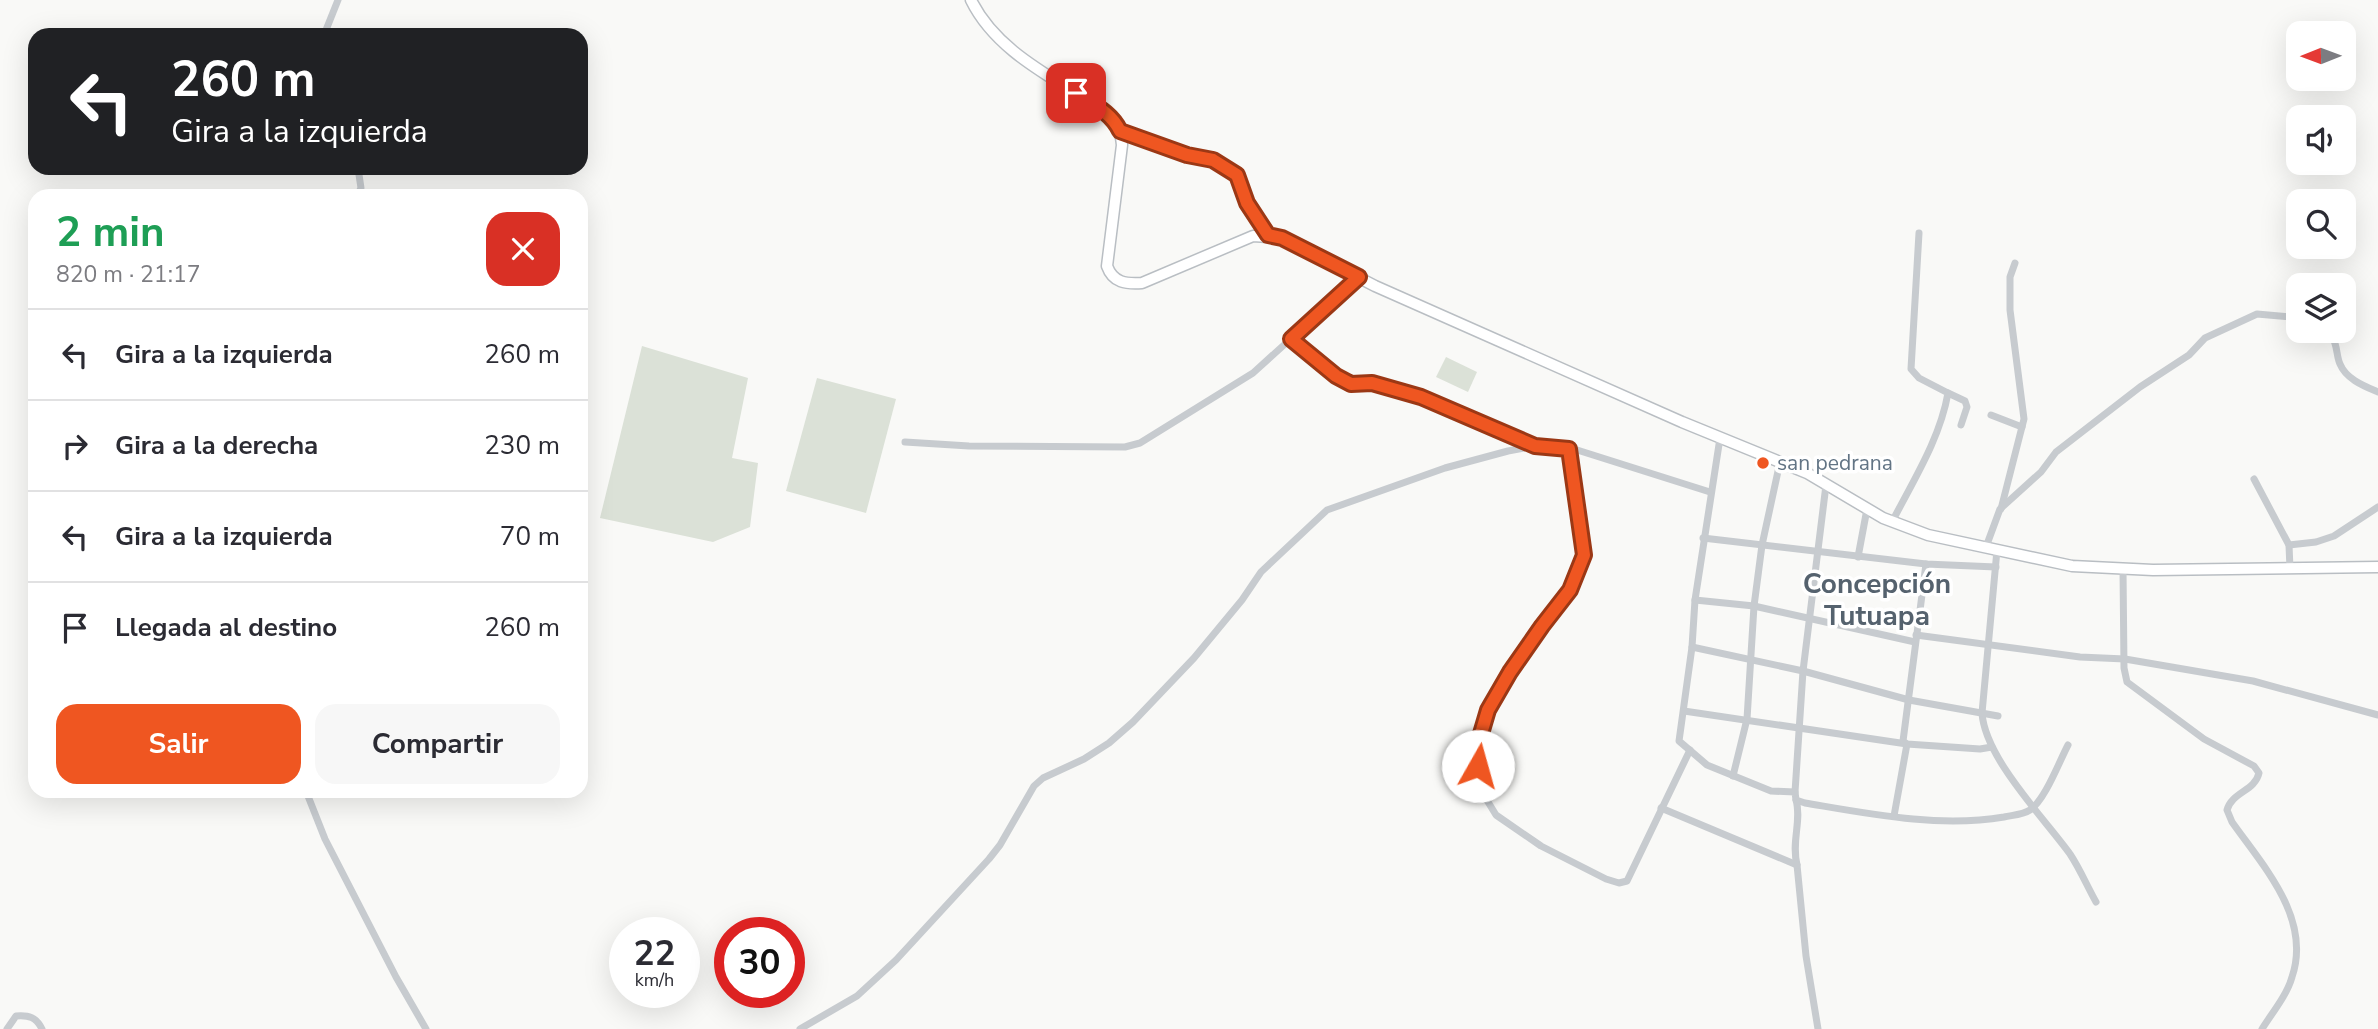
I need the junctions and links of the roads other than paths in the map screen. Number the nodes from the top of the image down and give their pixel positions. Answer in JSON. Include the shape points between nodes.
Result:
{"nodes":[{"id":1,"x":338,"y":0,"type":"edge"},
{"id":2,"x":971,"y":0,"type":"edge"},
{"id":3,"x":327,"y":28,"type":"edge"},
{"id":4,"x":1120,"y":131,"type":"junction"},
{"id":5,"x":1919,"y":233,"type":"dead end"},
{"id":6,"x":1268,"y":235,"type":"junction"},
{"id":7,"x":2015,"y":263,"type":"dead end"},
{"id":8,"x":1359,"y":277,"type":"junction"},
{"id":9,"x":2286,"y":317,"type":"edge"},
{"id":10,"x":1291,"y":339,"type":"junction"},
{"id":11,"x":2336,"y":343,"type":"edge"},
{"id":12,"x":2378,"y":392,"type":"edge"},
{"id":13,"x":1948,"y":393,"type":"junction"},
{"id":14,"x":1991,"y":415,"type":"dead end"},
{"id":15,"x":1961,"y":425,"type":"dead end"},
{"id":16,"x":2022,"y":427,"type":"junction"},
{"id":17,"x":1720,"y":438,"type":"junction"},
{"id":18,"x":905,"y":442,"type":"dead end"},
{"id":19,"x":1535,"y":446,"type":"junction"},
{"id":20,"x":1569,"y":449,"type":"junction"},
{"id":21,"x":1780,"y":462,"type":"junction"},
{"id":22,"x":2255,"y":479,"type":"dead end"},
{"id":23,"x":1826,"y":485,"type":"junction"},
{"id":24,"x":1710,"y":492,"type":"junction"},
{"id":25,"x":2378,"y":507,"type":"edge"},
{"id":26,"x":1867,"y":509,"type":"junction"},
{"id":27,"x":2000,"y":509,"type":"junction"},
{"id":28,"x":1892,"y":522,"type":"junction"},
{"id":29,"x":1703,"y":538,"type":"junction"},
{"id":30,"x":1762,"y":545,"type":"junction"},
{"id":31,"x":2289,"y":545,"type":"junction"},
{"id":32,"x":1986,"y":547,"type":"junction"},
{"id":33,"x":1997,"y":550,"type":"junction"},
{"id":34,"x":1817,"y":552,"type":"junction"},
{"id":35,"x":1858,"y":557,"type":"junction"},
{"id":36,"x":1926,"y":564,"type":"junction"},
{"id":37,"x":1996,"y":567,"type":"junction"},
{"id":38,"x":2378,"y":567,"type":"edge"},
{"id":39,"x":2123,"y":569,"type":"junction"},
{"id":40,"x":2290,"y":569,"type":"junction"},
{"id":41,"x":1695,"y":600,"type":"junction"},
{"id":42,"x":1754,"y":606,"type":"junction"},
{"id":43,"x":1809,"y":618,"type":"junction"},
{"id":44,"x":1915,"y":638,"type":"junction"},
{"id":45,"x":1989,"y":645,"type":"junction"},
{"id":46,"x":1692,"y":647,"type":"junction"},
{"id":47,"x":1750,"y":659,"type":"junction"},
{"id":48,"x":2125,"y":659,"type":"junction"},
{"id":49,"x":1803,"y":671,"type":"junction"},
{"id":50,"x":1909,"y":700,"type":"junction"},
{"id":51,"x":1684,"y":711,"type":"junction"},
{"id":52,"x":1982,"y":713,"type":"junction"},
{"id":53,"x":2378,"y":715,"type":"edge"},
{"id":54,"x":1998,"y":716,"type":"dead end"},
{"id":55,"x":1747,"y":719,"type":"junction"},
{"id":56,"x":1798,"y":726,"type":"junction"},
{"id":57,"x":1907,"y":744,"type":"junction"},
{"id":58,"x":2068,"y":745,"type":"dead end"},
{"id":59,"x":1992,"y":747,"type":"junction"},
{"id":60,"x":1690,"y":750,"type":"junction"},
{"id":61,"x":1733,"y":776,"type":"junction"},
{"id":62,"x":1795,"y":796,"type":"junction"},
{"id":63,"x":309,"y":798,"type":"edge"},
{"id":64,"x":1661,"y":807,"type":"junction"},
{"id":65,"x":2033,"y":808,"type":"junction"},
{"id":66,"x":1894,"y":816,"type":"junction"},
{"id":67,"x":1797,"y":865,"type":"junction"},
{"id":68,"x":2096,"y":902,"type":"dead end"},
{"id":69,"x":7,"y":1029,"type":"edge"},
{"id":70,"x":43,"y":1029,"type":"edge"},
{"id":71,"x":426,"y":1029,"type":"edge"},
{"id":72,"x":800,"y":1029,"type":"edge"},
{"id":73,"x":1818,"y":1029,"type":"edge"},
{"id":74,"x":2262,"y":1029,"type":"edge"}],
"edges":[{"from":1,"to":3,"type":"street"},
{"from":2,"to":4,"type":"street","via":[[1021,60],[1107,114]]},
{"from":4,"to":6,"type":"street","via":[[1213,160],[1237,175],[1247,203]]},
{"from":4,"to":6,"type":"street","via":[[1107,267],[1110,276],[1130,284],[1142,283],[1253,236]]},
{"from":5,"to":13,"type":"street","via":[[1911,369]]},
{"from":6,"to":8,"type":"street"},
{"from":7,"to":16,"type":"street","via":[[2010,310]]},
{"from":8,"to":10,"type":"street"},
{"from":8,"to":17,"type":"street"},
{"from":9,"to":27,"type":"street","via":[[2257,314],[2205,338],[2189,355],[2056,452]]},
{"from":10,"to":18,"type":"street","via":[[1238,384],[1140,443],[1125,447]]},
{"from":10,"to":19,"type":"street","via":[[1351,384],[1372,383],[1421,397]]},
{"from":11,"to":12,"type":"street","via":[[2346,373]]},
{"from":13,"to":15,"type":"street","via":[[1965,401]]},
{"from":13,"to":28,"type":"street","via":[[1933,443]]},
{"from":14,"to":16,"type":"street"},
{"from":16,"to":27,"type":"street"},
{"from":17,"to":21,"type":"street"},
{"from":17,"to":24,"type":"street"},
{"from":19,"to":20,"type":"street"},
{"from":19,"to":72,"type":"street","via":[[1445,468],[1327,510],[1261,572],[1194,658],[1133,722],[1110,743],[1034,786],[989,859],[896,960],[856,996]]},
{"from":20,"to":24,"type":"street"},
{"from":20,"to":64,"type":"street","via":[[1584,555],[1570,590],[1488,710],[1478,766],[1485,797],[1496,816],[1541,846],[1619,883],[1627,881]]},
{"from":21,"to":23,"type":"street"},
{"from":21,"to":30,"type":"street"},
{"from":22,"to":31,"type":"street"},
{"from":23,"to":26,"type":"street"},
{"from":23,"to":34,"type":"street"},
{"from":24,"to":29,"type":"street"},
{"from":25,"to":31,"type":"street","via":[[2334,536]]},
{"from":26,"to":28,"type":"street"},
{"from":26,"to":35,"type":"street"},
{"from":27,"to":32,"type":"street"},
{"from":28,"to":32,"type":"street"},
{"from":29,"to":30,"type":"street"},
{"from":29,"to":41,"type":"street"},
{"from":30,"to":34,"type":"street"},
{"from":30,"to":42,"type":"street"},
{"from":31,"to":40,"type":"street"},
{"from":32,"to":33,"type":"street"},
{"from":33,"to":37,"type":"street"},
{"from":33,"to":39,"type":"street","via":[[2072,566]]},
{"from":34,"to":35,"type":"street"},
{"from":34,"to":43,"type":"street"},
{"from":35,"to":36,"type":"street"},
{"from":36,"to":37,"type":"street"},
{"from":36,"to":44,"type":"street"},
{"from":37,"to":45,"type":"street"},
{"from":38,"to":40,"type":"street"},
{"from":39,"to":40,"type":"street"},
{"from":39,"to":48,"type":"street"},
{"from":41,"to":42,"type":"street"},
{"from":41,"to":46,"type":"street"},
{"from":42,"to":43,"type":"street"},
{"from":42,"to":47,"type":"street"},
{"from":43,"to":44,"type":"street"},
{"from":43,"to":49,"type":"street"},
{"from":44,"to":45,"type":"street"},
{"from":44,"to":50,"type":"street"},
{"from":45,"to":48,"type":"street"},
{"from":45,"to":52,"type":"street"},
{"from":46,"to":47,"type":"street"},
{"from":46,"to":51,"type":"street"},
{"from":47,"to":49,"type":"street"},
{"from":47,"to":55,"type":"street"},
{"from":48,"to":53,"type":"street","via":[[2253,681]]},
{"from":48,"to":74,"type":"street","via":[[2127,682],[2141,694],[2259,772],[2255,783],[2229,803],[2227,810],[2277,886],[2292,915],[2297,942],[2292,978]]},
{"from":49,"to":50,"type":"street"},
{"from":49,"to":56,"type":"street"},
{"from":50,"to":52,"type":"street"},
{"from":50,"to":57,"type":"street","via":[[1903,741]]},
{"from":51,"to":55,"type":"street"},
{"from":51,"to":60,"type":"street","via":[[1679,741]]},
{"from":52,"to":54,"type":"street"},
{"from":52,"to":59,"type":"street"},
{"from":55,"to":56,"type":"street"},
{"from":55,"to":61,"type":"street"},
{"from":56,"to":57,"type":"street"},
{"from":56,"to":62,"type":"street"},
{"from":57,"to":59,"type":"street"},
{"from":57,"to":66,"type":"street"},
{"from":58,"to":65,"type":"street"},
{"from":59,"to":65,"type":"street"},
{"from":60,"to":61,"type":"street","via":[[1707,765]]},
{"from":60,"to":64,"type":"street"},
{"from":61,"to":62,"type":"street"},
{"from":62,"to":66,"type":"street"},
{"from":62,"to":67,"type":"street","via":[[1799,809]]},
{"from":63,"to":71,"type":"street","via":[[325,839]]},
{"from":64,"to":67,"type":"street"},
{"from":65,"to":66,"type":"street","via":[[1979,822]]},
{"from":65,"to":68,"type":"street","via":[[2071,855]]},
{"from":67,"to":73,"type":"street"},
{"from":69,"to":70,"type":"street","via":[[16,1016],[27,1015]]}]}
